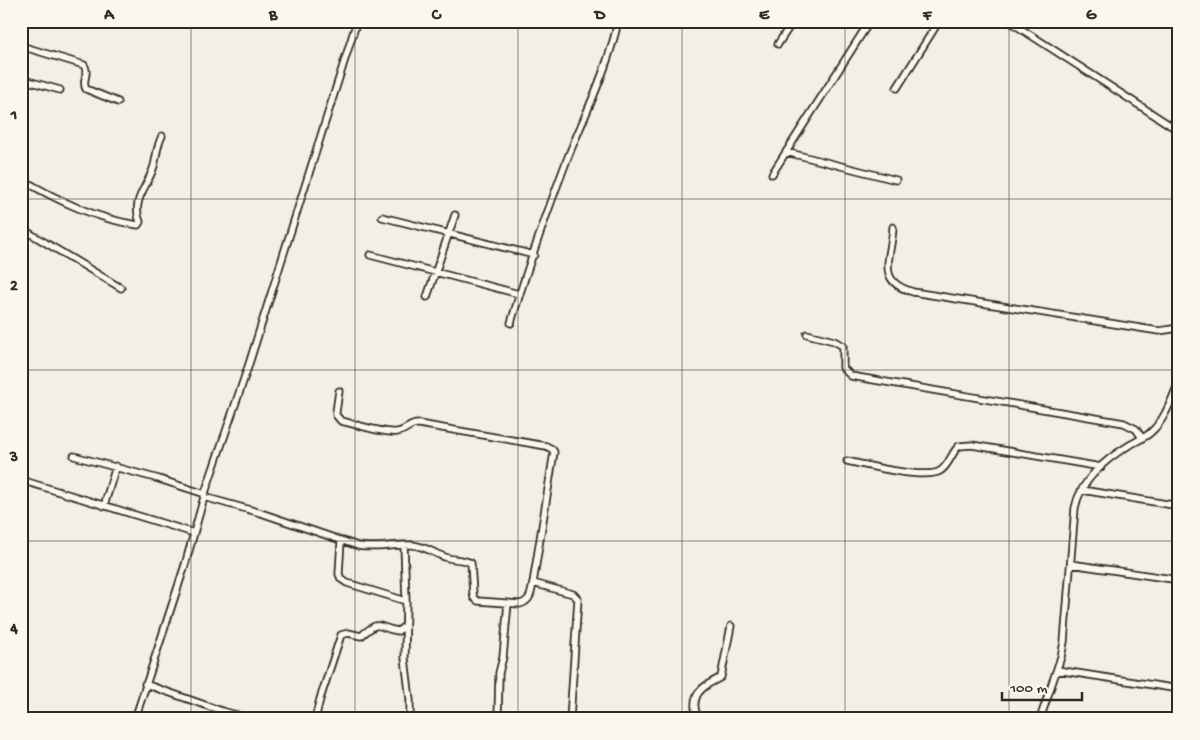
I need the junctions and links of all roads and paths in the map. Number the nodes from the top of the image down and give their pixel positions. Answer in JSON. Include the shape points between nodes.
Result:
{"nodes":[{"id":1,"x":357,"y":21,"type":"edge"},
{"id":2,"x":618,"y":21,"type":"edge"},
{"id":3,"x":793,"y":21,"type":"edge"},
{"id":4,"x":870,"y":21,"type":"edge"},
{"id":5,"x":939,"y":21,"type":"edge"},
{"id":6,"x":1009,"y":21,"type":"edge"},
{"id":7,"x":778,"y":44,"type":"dead end"},
{"id":8,"x":21,"y":46,"type":"edge"},
{"id":9,"x":21,"y":79,"type":"edge"},
{"id":10,"x":897,"y":88,"type":"dead end"},
{"id":11,"x":60,"y":90,"type":"dead end"},
{"id":12,"x":118,"y":102,"type":"dead end"},
{"id":13,"x":1179,"y":131,"type":"edge"},
{"id":14,"x":162,"y":136,"type":"dead end"},
{"id":15,"x":786,"y":152,"type":"junction"},
{"id":16,"x":772,"y":174,"type":"dead end"},
{"id":17,"x":21,"y":179,"type":"edge"},
{"id":18,"x":896,"y":180,"type":"dead end"},
{"id":19,"x":455,"y":215,"type":"dead end"},
{"id":20,"x":382,"y":217,"type":"dead end"},
{"id":21,"x":893,"y":227,"type":"dead end"},
{"id":22,"x":21,"y":228,"type":"edge"},
{"id":23,"x":449,"y":234,"type":"junction"},
{"id":24,"x":370,"y":255,"type":"dead end"},
{"id":25,"x":534,"y":255,"type":"junction"},
{"id":26,"x":436,"y":272,"type":"junction"},
{"id":27,"x":121,"y":288,"type":"dead end"},
{"id":28,"x":519,"y":294,"type":"junction"},
{"id":29,"x":427,"y":297,"type":"dead end"},
{"id":30,"x":511,"y":323,"type":"dead end"},
{"id":31,"x":1179,"y":328,"type":"edge"},
{"id":32,"x":807,"y":334,"type":"dead end"},
{"id":33,"x":1179,"y":382,"type":"edge"},
{"id":34,"x":339,"y":391,"type":"dead end"},
{"id":35,"x":1142,"y":438,"type":"junction"},
{"id":36,"x":74,"y":456,"type":"dead end"},
{"id":37,"x":847,"y":462,"type":"dead end"},
{"id":38,"x":116,"y":466,"type":"junction"},
{"id":39,"x":1101,"y":466,"type":"junction"},
{"id":40,"x":21,"y":480,"type":"edge"},
{"id":41,"x":1082,"y":490,"type":"junction"},
{"id":42,"x":204,"y":495,"type":"junction"},
{"id":43,"x":104,"y":506,"type":"junction"},
{"id":44,"x":1179,"y":506,"type":"edge"},
{"id":45,"x":194,"y":533,"type":"junction"},
{"id":46,"x":341,"y":541,"type":"junction"},
{"id":47,"x":404,"y":545,"type":"junction"},
{"id":48,"x":1071,"y":564,"type":"junction"},
{"id":49,"x":1179,"y":580,"type":"edge"},
{"id":50,"x":533,"y":584,"type":"junction"},
{"id":51,"x":406,"y":601,"type":"junction"},
{"id":52,"x":508,"y":603,"type":"junction"},
{"id":53,"x":405,"y":626,"type":"junction"},
{"id":54,"x":731,"y":626,"type":"dead end"},
{"id":55,"x":1057,"y":670,"type":"junction"},
{"id":56,"x":145,"y":684,"type":"junction"},
{"id":57,"x":1179,"y":689,"type":"edge"},
{"id":58,"x":135,"y":719,"type":"edge"},
{"id":59,"x":252,"y":719,"type":"edge"},
{"id":60,"x":315,"y":719,"type":"edge"},
{"id":61,"x":410,"y":719,"type":"edge"},
{"id":62,"x":498,"y":719,"type":"edge"},
{"id":63,"x":570,"y":719,"type":"edge"},
{"id":64,"x":700,"y":719,"type":"edge"},
{"id":65,"x":1040,"y":719,"type":"edge"}],
"edges":[{"from":1,"to":42,"type":"street"},
{"from":2,"to":25,"type":"street","via":[[605,66]]},
{"from":3,"to":7,"type":"street"},
{"from":4,"to":15,"type":"street"},
{"from":5,"to":10,"type":"street"},
{"from":6,"to":13,"type":"street"},
{"from":8,"to":12,"type":"street","via":[[84,65],[86,89]]},
{"from":9,"to":11,"type":"street"},
{"from":14,"to":17,"type":"street","via":[[156,148],[153,169],[137,206],[138,225],[66,203]]},
{"from":15,"to":16,"type":"street"},
{"from":15,"to":18,"type":"street"},
{"from":19,"to":23,"type":"street"},
{"from":20,"to":23,"type":"street"},
{"from":21,"to":31,"type":"street","via":[[887,269],[889,277],[903,290],[1159,331]]},
{"from":22,"to":27,"type":"street"},
{"from":23,"to":25,"type":"street"},
{"from":23,"to":26,"type":"street"},
{"from":24,"to":26,"type":"street"},
{"from":25,"to":28,"type":"street"},
{"from":26,"to":28,"type":"street"},
{"from":26,"to":29,"type":"street"},
{"from":28,"to":30,"type":"street"},
{"from":32,"to":35,"type":"street","via":[[843,346],[843,368],[851,376],[1124,423],[1136,428]]},
{"from":33,"to":35,"type":"street","via":[[1156,427]]},
{"from":34,"to":50,"type":"street","via":[[336,415],[341,421],[390,432],[420,424],[552,449],[552,473]]},
{"from":35,"to":39,"type":"street"},
{"from":36,"to":38,"type":"street"},
{"from":37,"to":39,"type":"street","via":[[932,474],[942,470],[959,446],[972,445]]},
{"from":38,"to":42,"type":"street"},
{"from":38,"to":43,"type":"street"},
{"from":39,"to":41,"type":"street"},
{"from":40,"to":43,"type":"street"},
{"from":41,"to":44,"type":"street"},
{"from":41,"to":48,"type":"street","via":[[1075,508]]},
{"from":42,"to":45,"type":"street"},
{"from":42,"to":46,"type":"street"},
{"from":43,"to":45,"type":"street"},
{"from":45,"to":56,"type":"street"},
{"from":46,"to":47,"type":"street","via":[[368,547]]},
{"from":46,"to":51,"type":"street","via":[[341,579]]},
{"from":47,"to":51,"type":"street"},
{"from":47,"to":52,"type":"street","via":[[420,546],[447,558],[469,562],[474,598]]},
{"from":48,"to":49,"type":"street"},
{"from":48,"to":55,"type":"street","via":[[1064,642]]},
{"from":50,"to":52,"type":"street","via":[[530,599],[520,604]]},
{"from":50,"to":63,"type":"street","via":[[573,594],[578,599]]},
{"from":51,"to":53,"type":"street"},
{"from":52,"to":62,"type":"street","via":[[499,673]]},
{"from":53,"to":60,"type":"street","via":[[394,631],[378,625],[361,636],[342,635]]},
{"from":53,"to":61,"type":"street"},
{"from":54,"to":64,"type":"street","via":[[721,677],[700,690],[695,700],[695,712]]},
{"from":55,"to":57,"type":"street"},
{"from":55,"to":65,"type":"street"},
{"from":56,"to":58,"type":"street"},
{"from":56,"to":59,"type":"street"}]}
